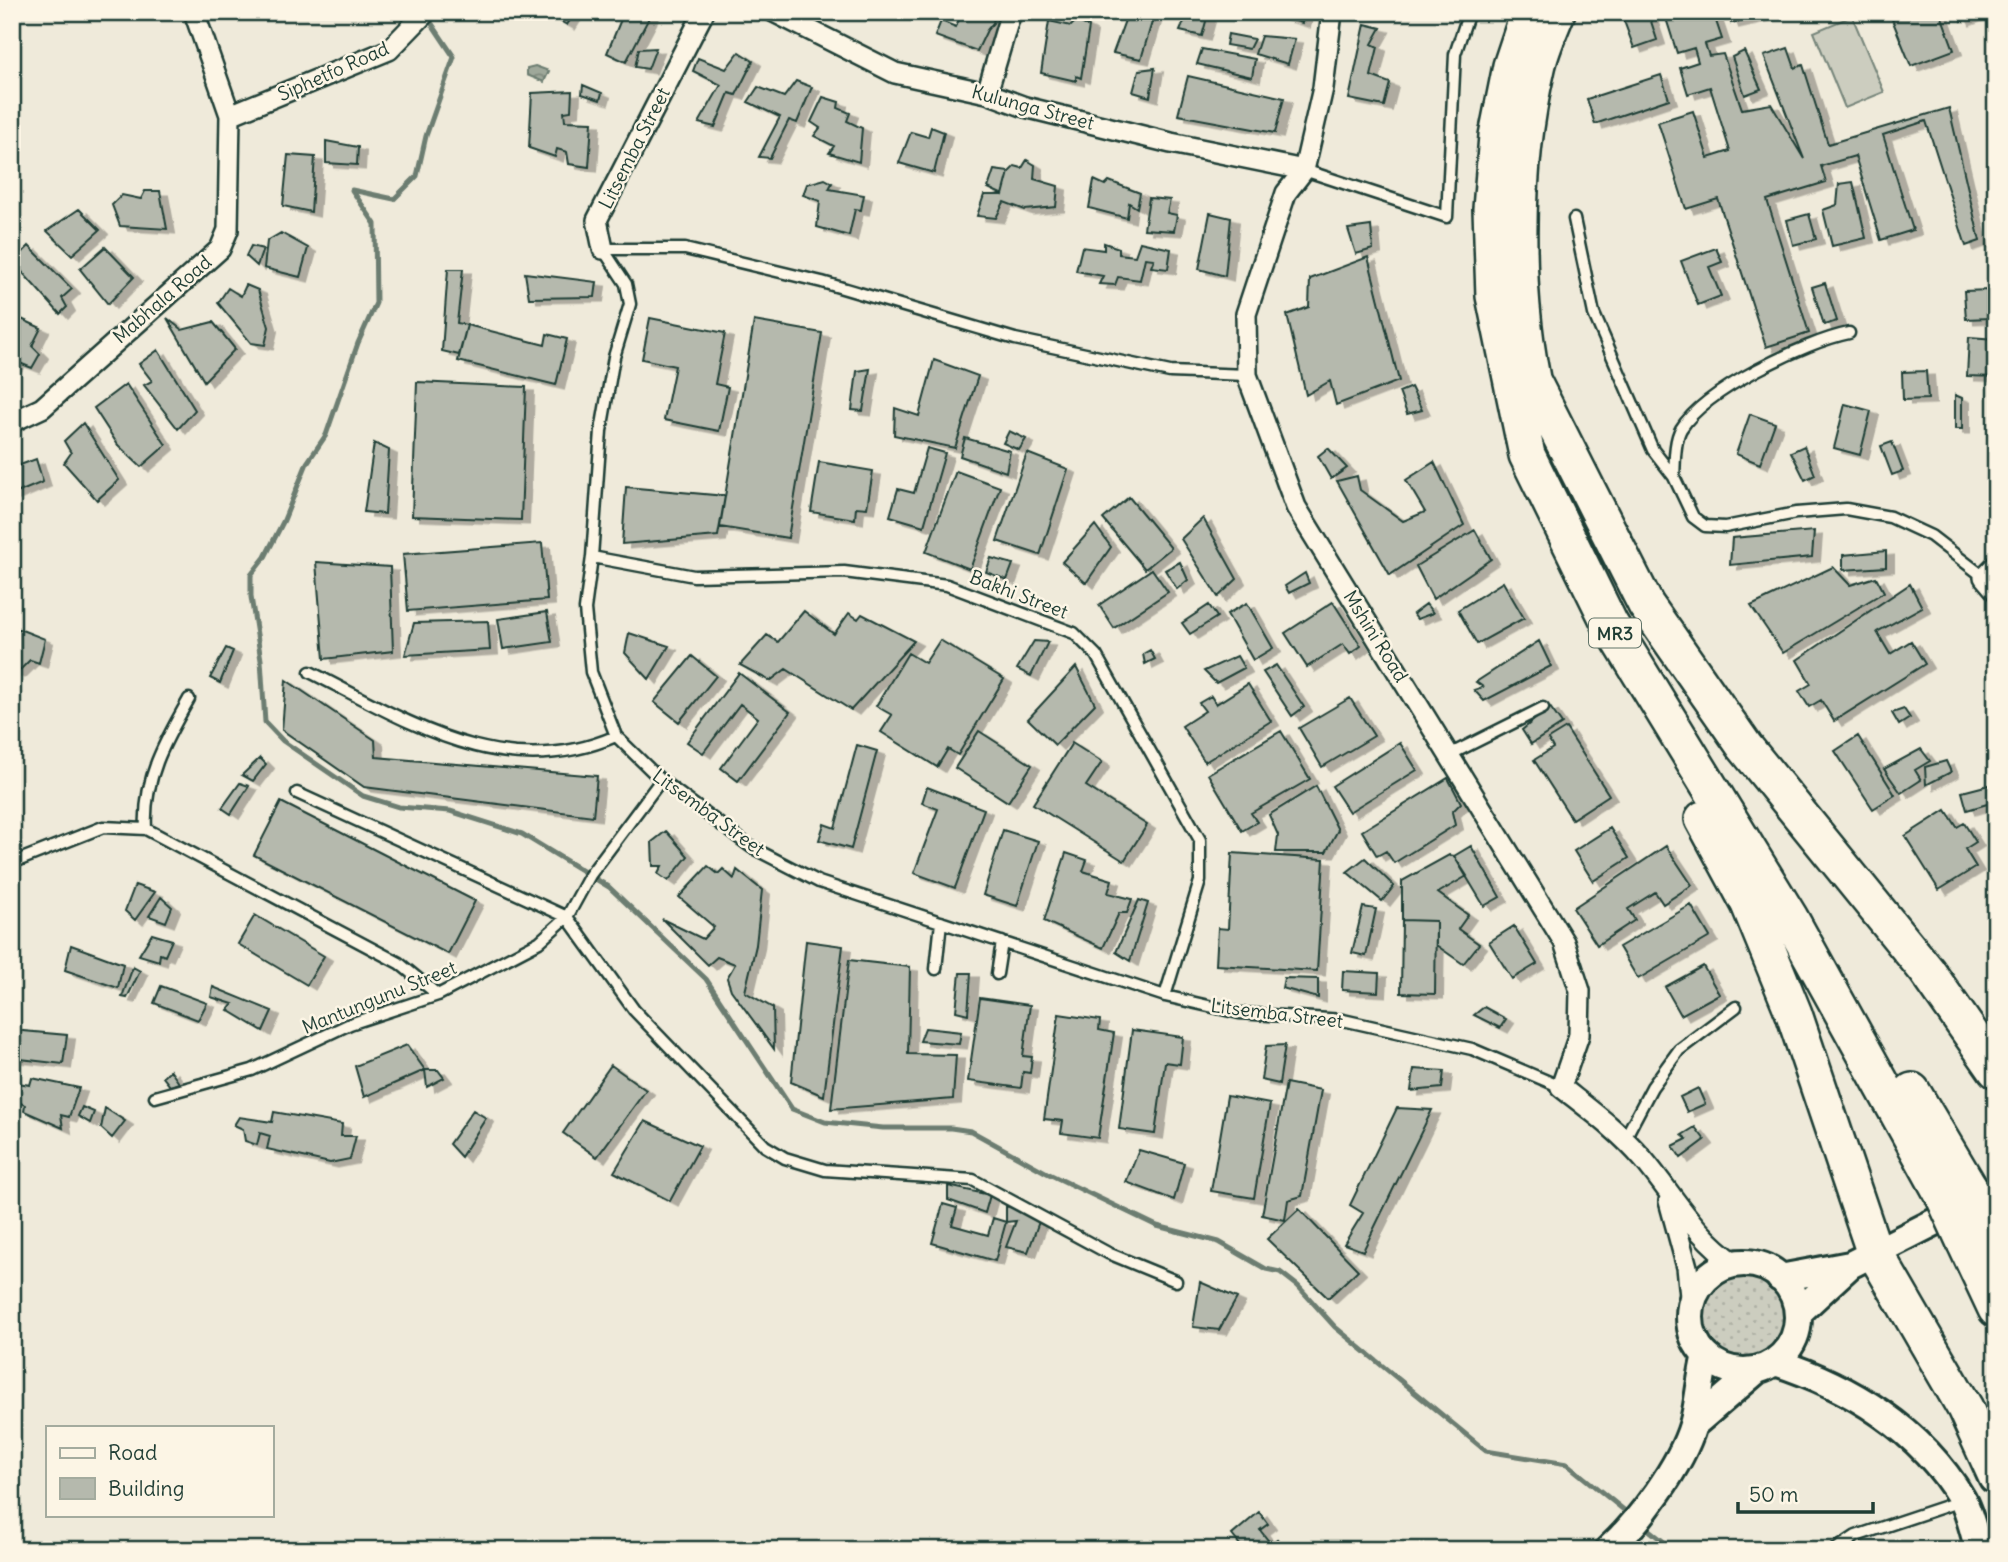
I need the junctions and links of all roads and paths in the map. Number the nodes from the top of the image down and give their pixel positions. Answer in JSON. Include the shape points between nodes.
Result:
{"nodes":[{"id":1,"x":194,"y":12,"type":"edge"},
{"id":2,"x":426,"y":12,"type":"edge"},
{"id":3,"x":704,"y":12,"type":"edge"},
{"id":4,"x":774,"y":12,"type":"edge"},
{"id":5,"x":1012,"y":12,"type":"edge"},
{"id":6,"x":1332,"y":12,"type":"edge"},
{"id":7,"x":1469,"y":12,"type":"edge"},
{"id":8,"x":1529,"y":12,"type":"edge"},
{"id":9,"x":1557,"y":12,"type":"edge"},
{"id":10,"x":987,"y":93,"type":"junction"},
{"id":11,"x":230,"y":115,"type":"junction"},
{"id":12,"x":1304,"y":170,"type":"junction"},
{"id":13,"x":1574,"y":219,"type":"dead end"},
{"id":14,"x":603,"y":249,"type":"junction"},
{"id":15,"x":1849,"y":333,"type":"dead end"},
{"id":16,"x":1247,"y":375,"type":"junction"},
{"id":17,"x":1532,"y":383,"type":"junction"},
{"id":18,"x":12,"y":422,"type":"edge"},
{"id":19,"x":1527,"y":454,"type":"junction"},
{"id":20,"x":1674,"y":477,"type":"junction"},
{"id":21,"x":592,"y":557,"type":"junction"},
{"id":22,"x":1992,"y":578,"type":"edge"},
{"id":23,"x":310,"y":673,"type":"dead end"},
{"id":24,"x":189,"y":699,"type":"dead end"},
{"id":25,"x":1543,"y":708,"type":"dead end"},
{"id":26,"x":616,"y":736,"type":"junction"},
{"id":27,"x":1451,"y":754,"type":"junction"},
{"id":28,"x":661,"y":780,"type":"junction"},
{"id":29,"x":297,"y":793,"type":"dead end"},
{"id":30,"x":146,"y":829,"type":"junction"},
{"id":31,"x":12,"y":863,"type":"edge"},
{"id":32,"x":567,"y":917,"type":"junction"},
{"id":33,"x":941,"y":922,"type":"junction"},
{"id":34,"x":1002,"y":942,"type":"junction"},
{"id":35,"x":936,"y":969,"type":"dead end"},
{"id":36,"x":997,"y":974,"type":"dead end"},
{"id":37,"x":438,"y":995,"type":"junction"},
{"id":38,"x":1165,"y":996,"type":"junction"},
{"id":39,"x":1736,"y":1007,"type":"dead end"},
{"id":40,"x":1996,"y":1070,"type":"edge"},
{"id":41,"x":1562,"y":1087,"type":"junction"},
{"id":42,"x":155,"y":1097,"type":"dead end"},
{"id":43,"x":1624,"y":1140,"type":"junction"},
{"id":44,"x":1969,"y":1191,"type":"edge"},
{"id":45,"x":1667,"y":1194,"type":"junction"},
{"id":46,"x":1984,"y":1240,"type":"edge"},
{"id":47,"x":1862,"y":1258,"type":"junction"},
{"id":48,"x":1736,"y":1264,"type":"junction"},
{"id":49,"x":1780,"y":1278,"type":"junction"},
{"id":50,"x":1176,"y":1281,"type":"dead end"},
{"id":51,"x":1691,"y":1306,"type":"junction"},
{"id":52,"x":1996,"y":1309,"type":"edge"},
{"id":53,"x":1797,"y":1322,"type":"junction"},
{"id":54,"x":1706,"y":1356,"type":"junction"},
{"id":55,"x":1766,"y":1366,"type":"junction"},
{"id":56,"x":1835,"y":1385,"type":"junction"},
{"id":57,"x":1693,"y":1425,"type":"junction"},
{"id":58,"x":1996,"y":1476,"type":"edge"},
{"id":59,"x":1963,"y":1501,"type":"junction"},
{"id":60,"x":1608,"y":1550,"type":"edge"},
{"id":61,"x":1835,"y":1550,"type":"edge"},
{"id":62,"x":1979,"y":1550,"type":"edge"}],
"edges":[{"from":1,"to":11,"type":"street","name":"Mabhala Road"},
{"from":2,"to":11,"type":"street","name":"Siphetfo Road","via":[[389,50]]},
{"from":3,"to":14,"type":"street","name":"Litsemba Street","via":[[597,220]]},
{"from":4,"to":10,"type":"street","name":"Kulunga Street","via":[[895,74]]},
{"from":5,"to":10,"type":"street"},
{"from":6,"to":12,"type":"street","via":[[1323,88]]},
{"from":7,"to":12,"type":"lane","via":[[1455,54],[1447,218]]},
{"from":8,"to":19,"type":"highway","number":"MR3","via":[[1511,66],[1497,136],[1491,209],[1494,296]]},
{"from":9,"to":17,"type":"highway","number":"MR3","via":[[1537,65],[1519,209]]},
{"from":10,"to":12,"type":"street","name":"Kulunga Street","via":[[1025,107],[1171,143]]},
{"from":11,"to":18,"type":"street","name":"Mabhala Road","via":[[228,230],[220,249],[42,408]]},
{"from":12,"to":16,"type":"street","name":"Mshini Road","via":[[1286,193],[1246,314]]},
{"from":13,"to":20,"type":"lane","via":[[1594,314],[1653,450]]},
{"from":14,"to":16,"type":"lane","via":[[685,249],[822,282],[1014,339],[1170,372]]},
{"from":14,"to":21,"type":"lane","name":"Litsemba Street","via":[[626,284],[630,304],[614,357],[601,431]]},
{"from":15,"to":20,"type":"lane","via":[[1790,353],[1690,416],[1679,432]]},
{"from":16,"to":27,"type":"street","name":"Mshini Road","via":[[1297,507]]},
{"from":17,"to":40,"type":"highway","via":[[1646,605],[1745,747],[1927,971]]},
{"from":17,"to":44,"type":"highway","number":"MR3","via":[[1546,443],[1614,594]]},
{"from":19,"to":44,"type":"highway","number":"MR3","via":[[1609,624],[1790,918]]},
{"from":19,"to":47,"type":"highway","via":[[1546,527],[1592,622],[1749,904],[1794,1014]]},
{"from":20,"to":22,"type":"lane","via":[[1693,517],[1705,526],[1846,509],[1890,517],[1931,536]]},
{"from":21,"to":26,"type":"lane","name":"Litsemba Street","via":[[585,609],[591,672]]},
{"from":21,"to":38,"type":"lane","name":"Bakhi Street","via":[[694,576],[844,572],[947,585],[1074,633],[1096,655],[1200,840],[1200,881]]},
{"from":23,"to":26,"type":"lane","via":[[434,735],[497,750],[556,754]]},
{"from":24,"to":30,"type":"lane","via":[[150,775],[144,804]]},
{"from":25,"to":27,"type":"lane"},
{"from":26,"to":28,"type":"lane","name":"Litsemba Street"},
{"from":27,"to":41,"type":"street","name":"Mshini Road","via":[[1564,942],[1580,1002],[1579,1035]]},
{"from":28,"to":32,"type":"lane","name":"Mantungunu Street","via":[[590,875]]},
{"from":28,"to":33,"type":"lane","name":"Litsemba Street","via":[[751,847],[819,882]]},
{"from":29,"to":32,"type":"lane"},
{"from":30,"to":31,"type":"lane","via":[[103,827]]},
{"from":30,"to":37,"type":"lane","via":[[400,963]]},
{"from":32,"to":37,"type":"lane","name":"Mantungunu Street","via":[[539,942]]},
{"from":32,"to":50,"type":"lane","via":[[634,1010],[765,1146],[785,1158],[854,1173],[973,1180],[1108,1253]]},
{"from":33,"to":34,"type":"lane","name":"Litsemba Street"},
{"from":33,"to":35,"type":"lane"},
{"from":34,"to":36,"type":"lane"},
{"from":34,"to":38,"type":"lane","name":"Litsemba Street"},
{"from":37,"to":42,"type":"lane","name":"Mantungunu Street","via":[[350,1024],[253,1070]]},
{"from":38,"to":41,"type":"lane","name":"Litsemba Street","via":[[1239,1013],[1343,1020],[1459,1046]]},
{"from":39,"to":43,"type":"lane","via":[[1679,1050],[1652,1087]]},
{"from":41,"to":43,"type":"street","name":"Litsemba Street"},
{"from":43,"to":45,"type":"street","name":"Litsemba Street"},
{"from":44,"to":46,"type":"highway","number":"MR3","bridge":true},
{"from":44,"to":47,"type":"street"},
{"from":45,"to":48,"type":"street","name":"Litsemba Street","via":[[1704,1238]]},
{"from":45,"to":51,"type":"street","name":"Litsemba Street","via":[[1687,1267]]},
{"from":46,"to":52,"type":"highway","number":"MR3"},
{"from":47,"to":49,"type":"street"},
{"from":47,"to":53,"type":"street"},
{"from":47,"to":58,"type":"highway","via":[[1965,1408]]},
{"from":48,"to":49,"type":"street","via":[[1759,1266]]},
{"from":48,"to":51,"type":"street","via":[[1707,1278]]},
{"from":49,"to":53,"type":"street","via":[[1789,1288]]},
{"from":51,"to":54,"type":"street","via":[[1695,1341]]},
{"from":53,"to":55,"type":"street","via":[[1788,1349]]},
{"from":53,"to":56,"type":"street","via":[[1813,1360]]},
{"from":54,"to":55,"type":"street","via":[[1739,1371]]},
{"from":54,"to":57,"type":"street"},
{"from":55,"to":56,"type":"street"},
{"from":55,"to":57,"type":"street"},
{"from":56,"to":59,"type":"street","via":[[1891,1419],[1935,1460]]},
{"from":57,"to":60,"type":"street","via":[[1675,1463],[1626,1533]]},
{"from":59,"to":61,"type":"lane","via":[[1856,1536]]},
{"from":59,"to":62,"type":"street"}]}
